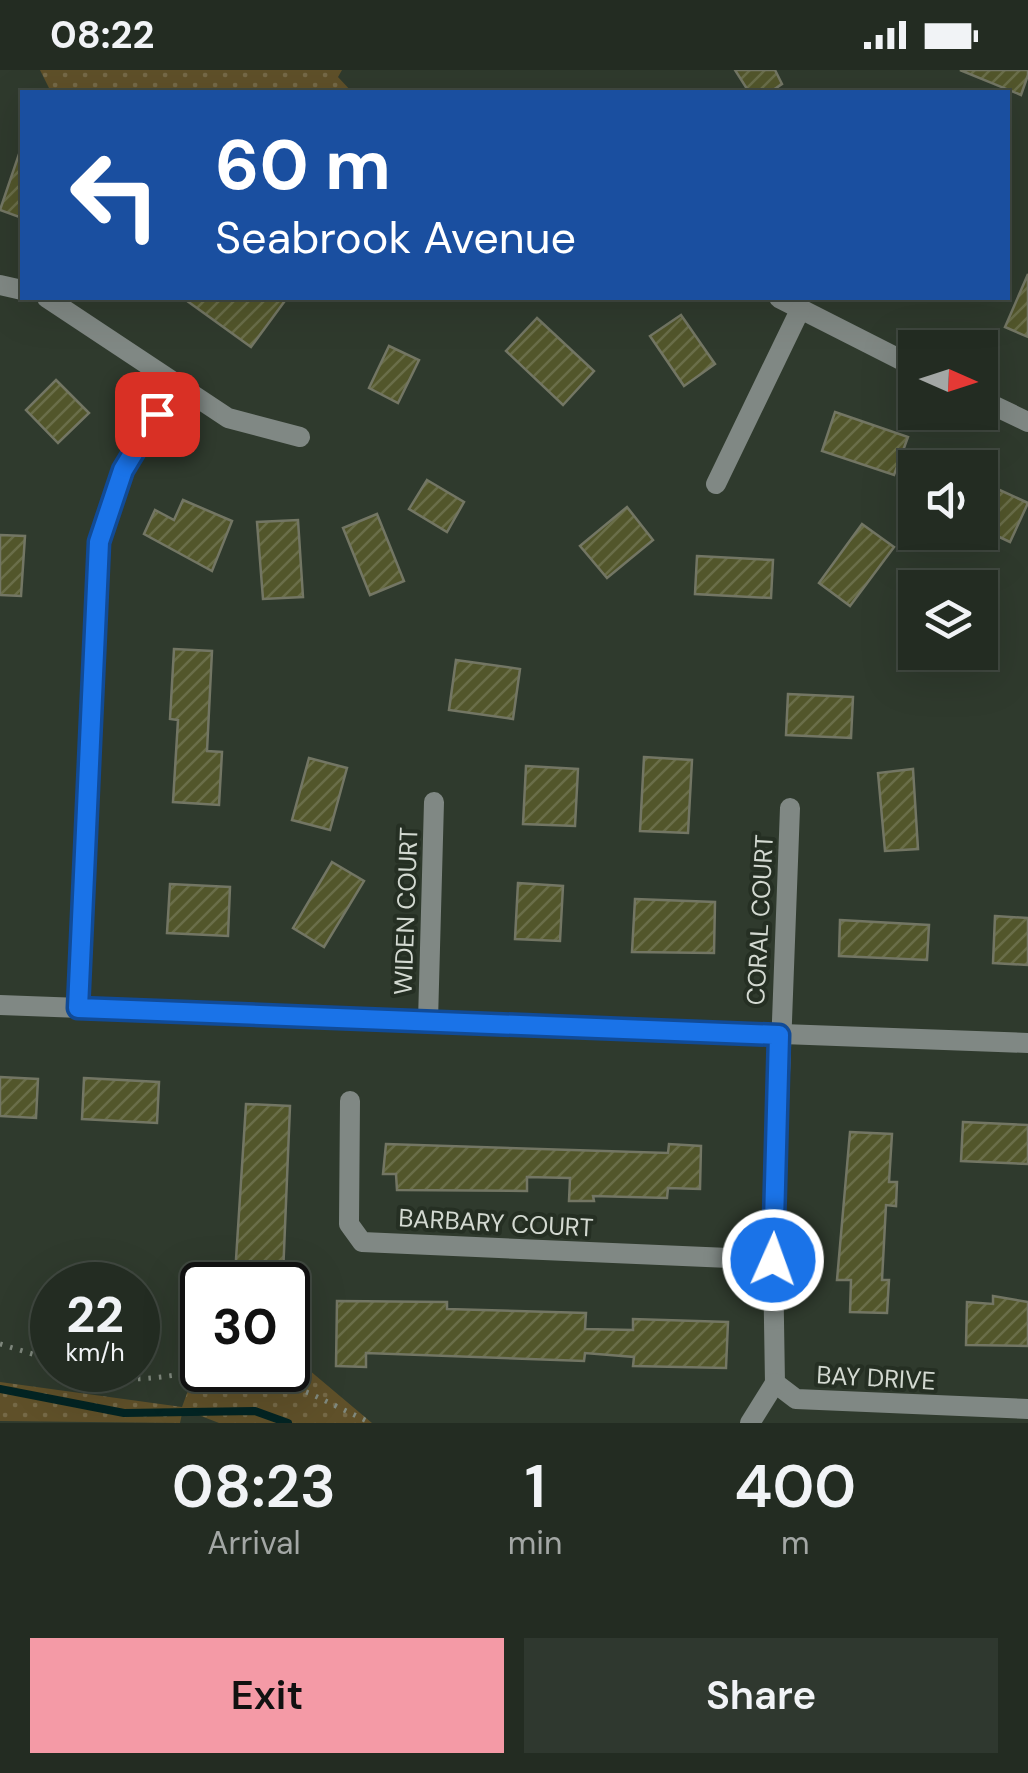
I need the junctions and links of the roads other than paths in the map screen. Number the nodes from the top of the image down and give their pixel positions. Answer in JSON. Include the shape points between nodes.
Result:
{"nodes":[{"id":1,"x":50,"y":300,"type":"edge"},
{"id":2,"x":782,"y":300,"type":"edge"},
{"id":3,"x":800,"y":310,"type":"junction"},
{"id":4,"x":898,"y":359,"type":"edge"},
{"id":5,"x":174,"y":386,"type":"junction"},
{"id":6,"x":998,"y":407,"type":"edge"},
{"id":7,"x":1028,"y":422,"type":"edge"},
{"id":8,"x":300,"y":436,"type":"dead end"},
{"id":9,"x":716,"y":484,"type":"dead end"},
{"id":10,"x":434,"y":802,"type":"dead end"},
{"id":11,"x":790,"y":808,"type":"dead end"},
{"id":12,"x":0,"y":1004,"type":"edge"},
{"id":13,"x":78,"y":1008,"type":"junction"},
{"id":14,"x":428,"y":1021,"type":"junction"},
{"id":15,"x":779,"y":1035,"type":"junction"},
{"id":16,"x":1028,"y":1042,"type":"edge"},
{"id":17,"x":350,"y":1101,"type":"dead end"},
{"id":18,"x":773,"y":1260,"type":"junction"},
{"id":19,"x":775,"y":1384,"type":"junction"},
{"id":20,"x":1028,"y":1409,"type":"edge"},
{"id":21,"x":750,"y":1423,"type":"edge"}],
"edges":[{"from":1,"to":5,"type":"street"},
{"from":2,"to":3,"type":"street"},
{"from":3,"to":4,"type":"street"},
{"from":3,"to":9,"type":"street"},
{"from":5,"to":8,"type":"street","via":[[228,418]]},
{"from":5,"to":13,"type":"street","via":[[123,470],[99,542]]},
{"from":6,"to":7,"type":"street"},
{"from":10,"to":14,"type":"street","name":"WIDEN COURT"},
{"from":11,"to":15,"type":"street","name":"CORAL COURT"},
{"from":12,"to":13,"type":"street"},
{"from":13,"to":14,"type":"street"},
{"from":14,"to":15,"type":"street"},
{"from":15,"to":16,"type":"street"},
{"from":15,"to":18,"type":"street"},
{"from":17,"to":18,"type":"street","name":"BARBARY COURT","via":[[349,1224],[362,1242]]},
{"from":18,"to":19,"type":"street"},
{"from":19,"to":20,"type":"street","name":"BAY DRIVE","via":[[796,1399]]},
{"from":19,"to":21,"type":"street"}]}
